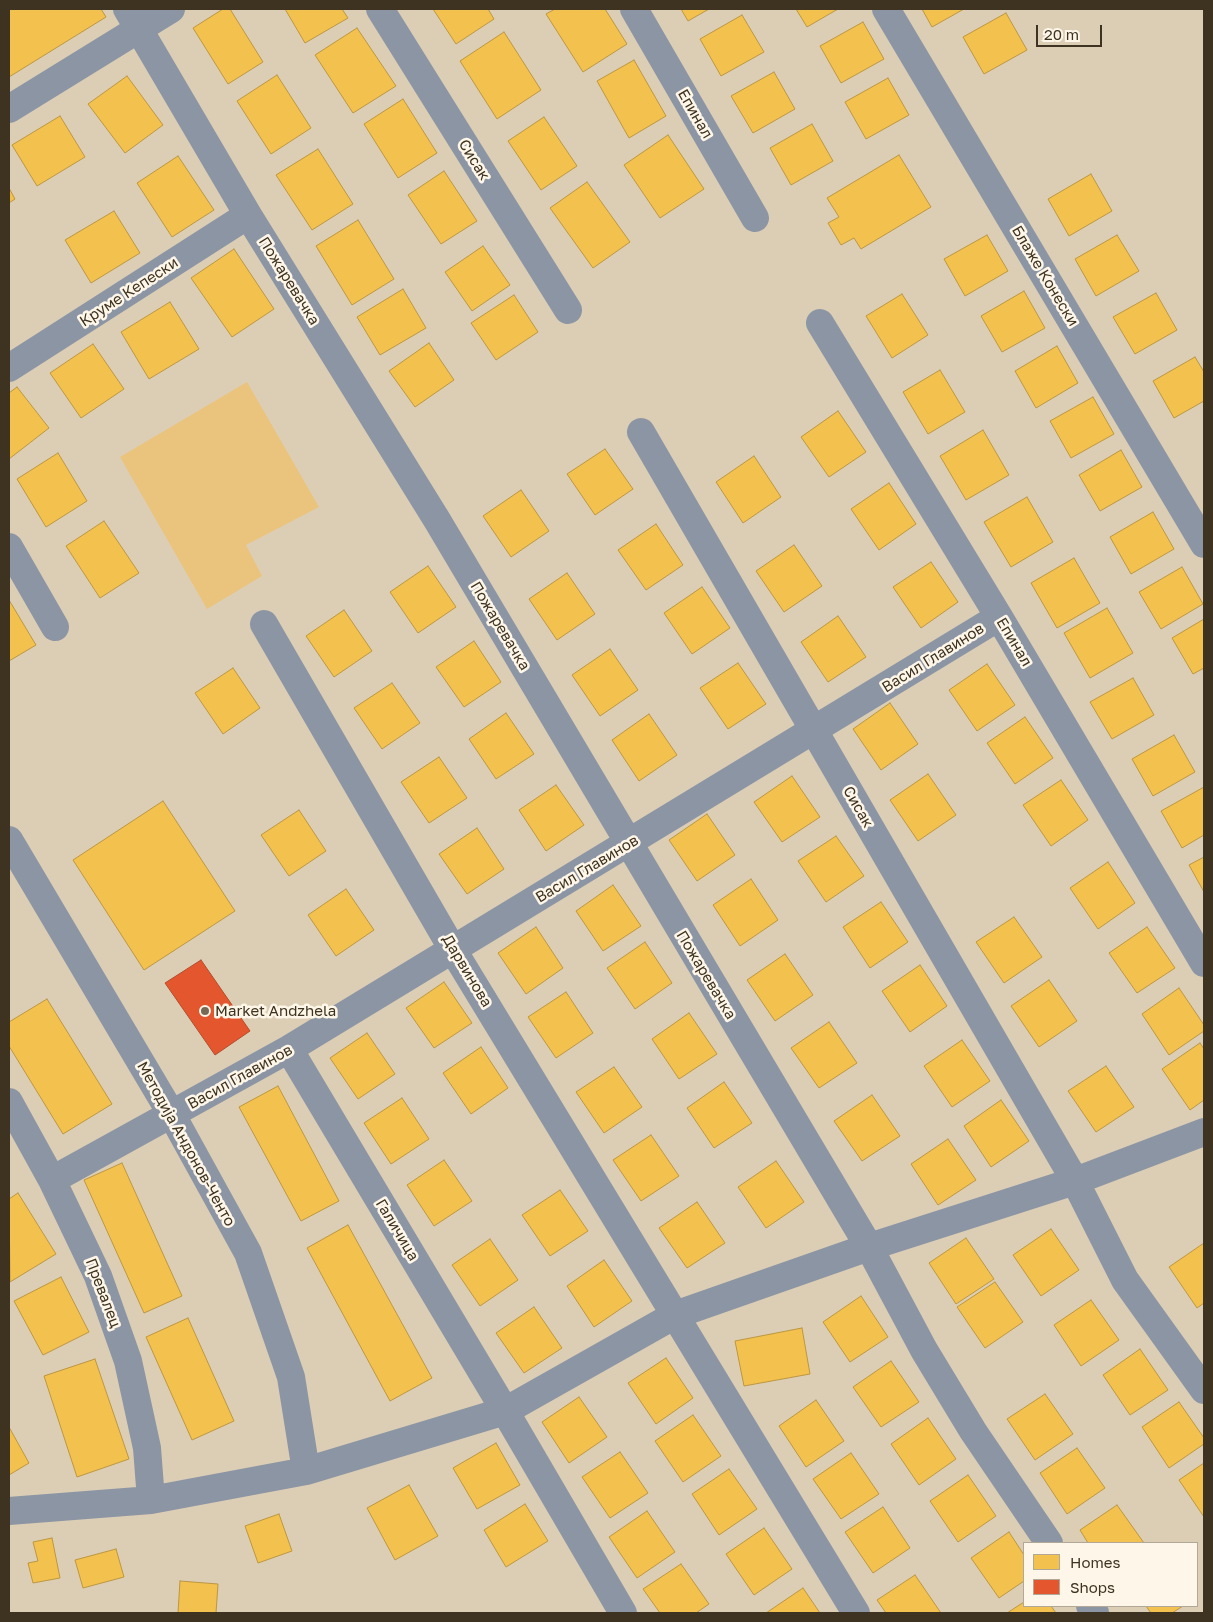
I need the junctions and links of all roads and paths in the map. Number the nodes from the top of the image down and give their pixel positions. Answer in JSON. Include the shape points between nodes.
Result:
{"nodes":[{"id":1,"x":171,"y":9,"type":"edge"},
{"id":2,"x":380,"y":9,"type":"edge"},
{"id":3,"x":634,"y":9,"type":"edge"},
{"id":4,"x":886,"y":9,"type":"edge"},
{"id":5,"x":132,"y":18,"type":"edge"},
{"id":6,"x":9,"y":109,"type":"edge"},
{"id":7,"x":248,"y":216,"type":"junction"},
{"id":8,"x":755,"y":218,"type":"dead end"},
{"id":9,"x":568,"y":310,"type":"dead end"},
{"id":10,"x":820,"y":323,"type":"dead end"},
{"id":11,"x":9,"y":368,"type":"edge"},
{"id":12,"x":641,"y":432,"type":"dead end"},
{"id":13,"x":1204,"y":544,"type":"edge"},
{"id":14,"x":9,"y":546,"type":"edge"},
{"id":15,"x":1000,"y":618,"type":"junction"},
{"id":16,"x":264,"y":624,"type":"dead end"},
{"id":17,"x":55,"y":627,"type":"dead end"},
{"id":18,"x":814,"y":731,"type":"junction"},
{"id":19,"x":9,"y":840,"type":"edge"},
{"id":20,"x":628,"y":844,"type":"junction"},
{"id":21,"x":453,"y":950,"type":"junction"},
{"id":22,"x":1204,"y":964,"type":"edge"},
{"id":23,"x":289,"y":1049,"type":"junction"},
{"id":24,"x":9,"y":1102,"type":"edge"},
{"id":25,"x":172,"y":1115,"type":"junction"},
{"id":26,"x":1204,"y":1132,"type":"edge"},
{"id":27,"x":52,"y":1180,"type":"junction"},
{"id":28,"x":1075,"y":1182,"type":"junction"},
{"id":29,"x":869,"y":1247,"type":"junction"},
{"id":30,"x":676,"y":1315,"type":"junction"},
{"id":31,"x":1204,"y":1390,"type":"edge"},
{"id":32,"x":505,"y":1410,"type":"junction"},
{"id":33,"x":306,"y":1470,"type":"junction"},
{"id":34,"x":152,"y":1500,"type":"junction"},
{"id":35,"x":9,"y":1510,"type":"edge"},
{"id":36,"x":1048,"y":1542,"type":"edge"},
{"id":37,"x":623,"y":1613,"type":"edge"},
{"id":38,"x":856,"y":1613,"type":"edge"}],
"edges":[{"from":1,"to":5,"type":"street"},
{"from":2,"to":9,"type":"street","name":"Сисак"},
{"from":3,"to":8,"type":"street","name":"Епинал"},
{"from":4,"to":13,"type":"street","name":"Блаже Конески"},
{"from":5,"to":6,"type":"street"},
{"from":5,"to":7,"type":"street","name":"Пожаревачка"},
{"from":7,"to":11,"type":"street","name":"Круме Кепески"},
{"from":7,"to":20,"type":"street","name":"Пожаревачка","via":[[437,520]]},
{"from":10,"to":15,"type":"street","name":"Епинал"},
{"from":12,"to":18,"type":"street","name":"Сисак"},
{"from":14,"to":17,"type":"street"},
{"from":15,"to":18,"type":"street","name":"Васил Главинов"},
{"from":15,"to":22,"type":"street","name":"Епинал"},
{"from":16,"to":21,"type":"street","name":"Дарвинова"},
{"from":18,"to":20,"type":"street","name":"Васил Главинов"},
{"from":18,"to":28,"type":"street","name":"Сисак"},
{"from":19,"to":25,"type":"street","name":"Методија Андонов-Ченто"},
{"from":20,"to":21,"type":"street","name":"Васил Главинов"},
{"from":20,"to":29,"type":"street","name":"Пожаревачка"},
{"from":21,"to":23,"type":"street","name":"Васил Главинов"},
{"from":21,"to":30,"type":"street","name":"Дарвинова"},
{"from":23,"to":25,"type":"street","name":"Васил Главинов"},
{"from":23,"to":32,"type":"street","name":"Галичица"},
{"from":24,"to":27,"type":"street","name":"Превалец"},
{"from":25,"to":27,"type":"street","name":"Васил Главинов"},
{"from":25,"to":33,"type":"street","name":"Методија Андонов-Ченто","via":[[248,1254],[291,1377]]},
{"from":26,"to":28,"type":"street"},
{"from":27,"to":34,"type":"street","name":"Превалец","via":[[98,1276],[128,1361],[147,1448]]},
{"from":28,"to":29,"type":"street"},
{"from":28,"to":31,"type":"street","name":"Сисак","via":[[1125,1280]]},
{"from":29,"to":30,"type":"street"},
{"from":29,"to":36,"type":"street","name":"Пожаревачка","via":[[929,1358]]},
{"from":30,"to":32,"type":"street"},
{"from":30,"to":38,"type":"street","name":"Дарвинова"},
{"from":32,"to":33,"type":"street"},
{"from":32,"to":37,"type":"street","name":"Галичица"},
{"from":33,"to":34,"type":"street"},
{"from":34,"to":35,"type":"street"}]}
